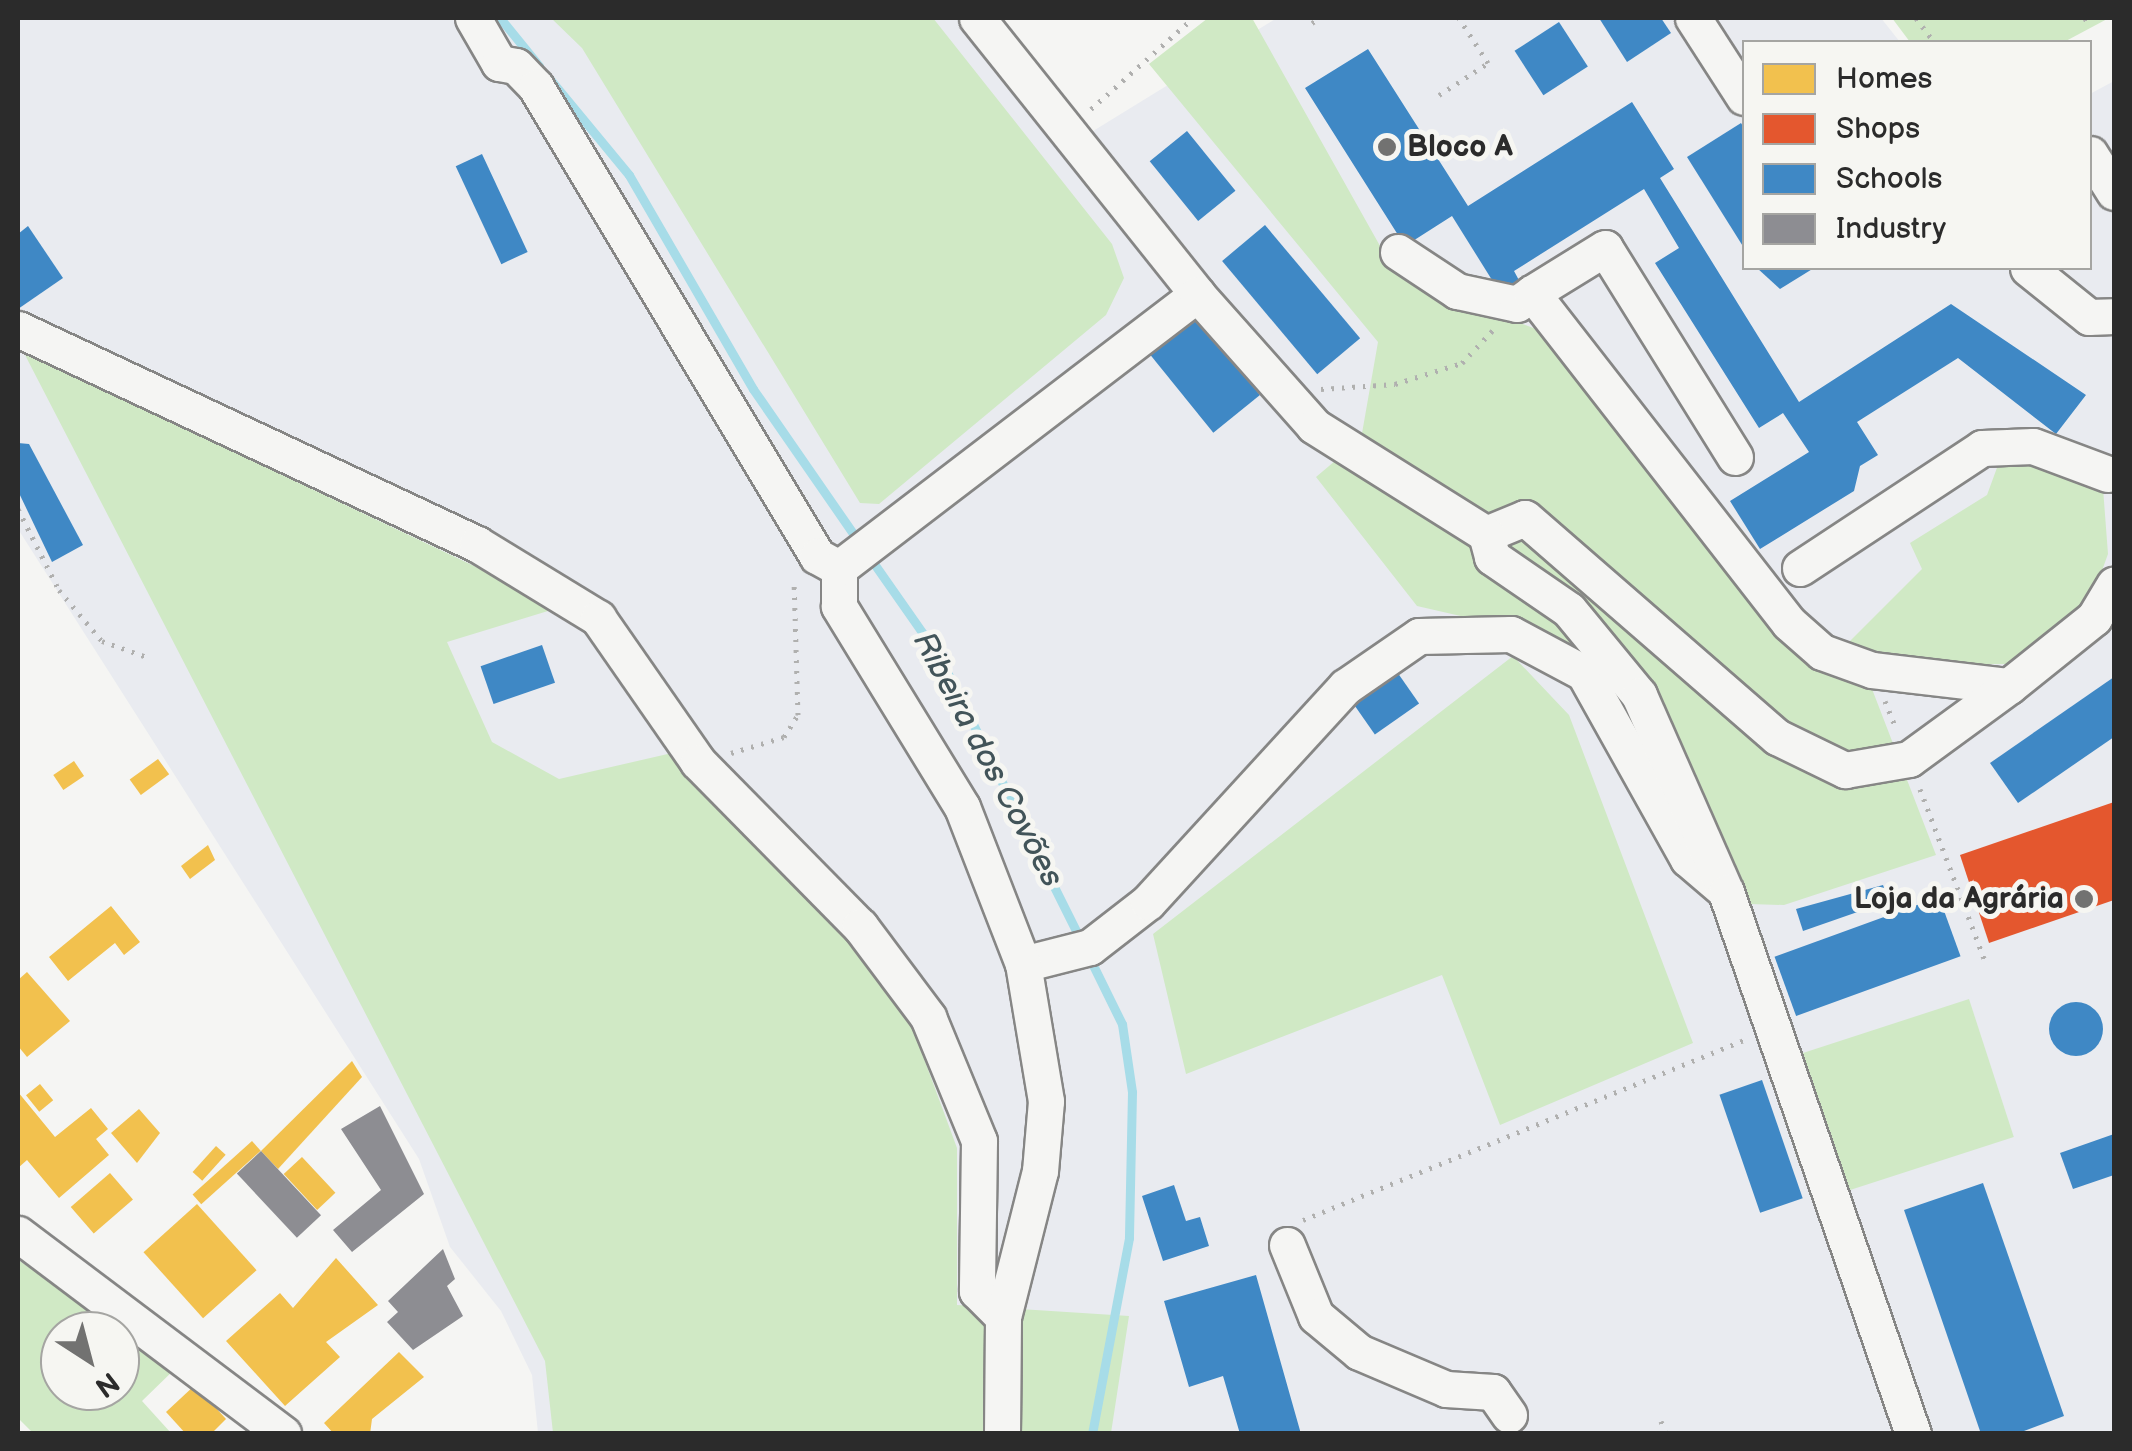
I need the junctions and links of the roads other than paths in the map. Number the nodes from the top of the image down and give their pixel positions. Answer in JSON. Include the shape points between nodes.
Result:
{"nodes":[{"id":1,"x":473,"y":18,"type":"edge"},
{"id":2,"x":977,"y":18,"type":"edge"},
{"id":3,"x":1692,"y":18,"type":"edge"},
{"id":4,"x":1742,"y":94,"type":"edge"},
{"id":5,"x":2114,"y":137,"type":"edge"},
{"id":6,"x":2092,"y":152,"type":"edge"},
{"id":7,"x":2092,"y":156,"type":"edge"},
{"id":8,"x":2114,"y":192,"type":"edge"},
{"id":9,"x":1398,"y":252,"type":"dead end"},
{"id":10,"x":2030,"y":270,"type":"edge"},
{"id":11,"x":1532,"y":293,"type":"junction"},
{"id":12,"x":1197,"y":294,"type":"junction"},
{"id":13,"x":2114,"y":316,"type":"edge"},
{"id":14,"x":18,"y":329,"type":"edge"},
{"id":15,"x":1735,"y":456,"type":"dead end"},
{"id":16,"x":2112,"y":479,"type":"edge"},
{"id":17,"x":1486,"y":534,"type":"junction"},
{"id":18,"x":839,"y":568,"type":"junction"},
{"id":19,"x":1800,"y":568,"type":"dead end"},
{"id":20,"x":2114,"y":584,"type":"edge"},
{"id":21,"x":2009,"y":686,"type":"junction"},
{"id":22,"x":1726,"y":892,"type":"junction"},
{"id":23,"x":1037,"y":961,"type":"junction"},
{"id":24,"x":18,"y":1234,"type":"edge"},
{"id":25,"x":1286,"y":1245,"type":"road end"},
{"id":26,"x":1002,"y":1316,"type":"junction"},
{"id":27,"x":1509,"y":1415,"type":"dead end"},
{"id":28,"x":283,"y":1434,"type":"edge"},
{"id":29,"x":1002,"y":1434,"type":"edge"},
{"id":30,"x":1913,"y":1434,"type":"edge"}],
"edges":[{"from":1,"to":18,"type":"street","via":[[499,63],[516,66],[546,103],[817,556]]},
{"from":2,"to":12,"type":"street"},
{"from":3,"to":4,"type":"street"},
{"from":5,"to":6,"type":"street"},
{"from":7,"to":8,"type":"street"},
{"from":9,"to":11,"type":"street","via":[[1457,291],[1517,304]]},
{"from":10,"to":13,"type":"street","via":[[2090,318]]},
{"from":11,"to":15,"type":"street","via":[[1605,248]]},
{"from":11,"to":21,"type":"street","via":[[1789,623],[1822,652],[1872,670]]},
{"from":12,"to":17,"type":"street","via":[[1314,426]]},
{"from":12,"to":18,"type":"street"},
{"from":14,"to":26,"type":"street","via":[[477,544],[598,618],[698,762],[860,926],[928,1017],[979,1141],[978,1292]]},
{"from":16,"to":19,"type":"street","via":[[2032,446],[1982,448]]},
{"from":17,"to":21,"type":"street","via":[[1525,518],[1777,736],[1846,770],[1909,759]]},
{"from":17,"to":22,"type":"street","via":[[1492,557],[1568,610],[1639,695]]},
{"from":18,"to":23,"type":"street","via":[[839,606],[962,807]]},
{"from":20,"to":21,"type":"street","via":[[2094,618]]},
{"from":22,"to":23,"type":"street","via":[[1688,860],[1584,673],[1511,634],[1457,632],[1382,654],[1148,902],[1090,947]]},
{"from":22,"to":30,"type":"street"},
{"from":23,"to":26,"type":"street","via":[[1046,1100],[1040,1171]]},
{"from":24,"to":28,"type":"street"},
{"from":25,"to":27,"type":"street","via":[[1316,1316],[1358,1352],[1446,1389],[1493,1392]]},
{"from":26,"to":29,"type":"street"}]}
